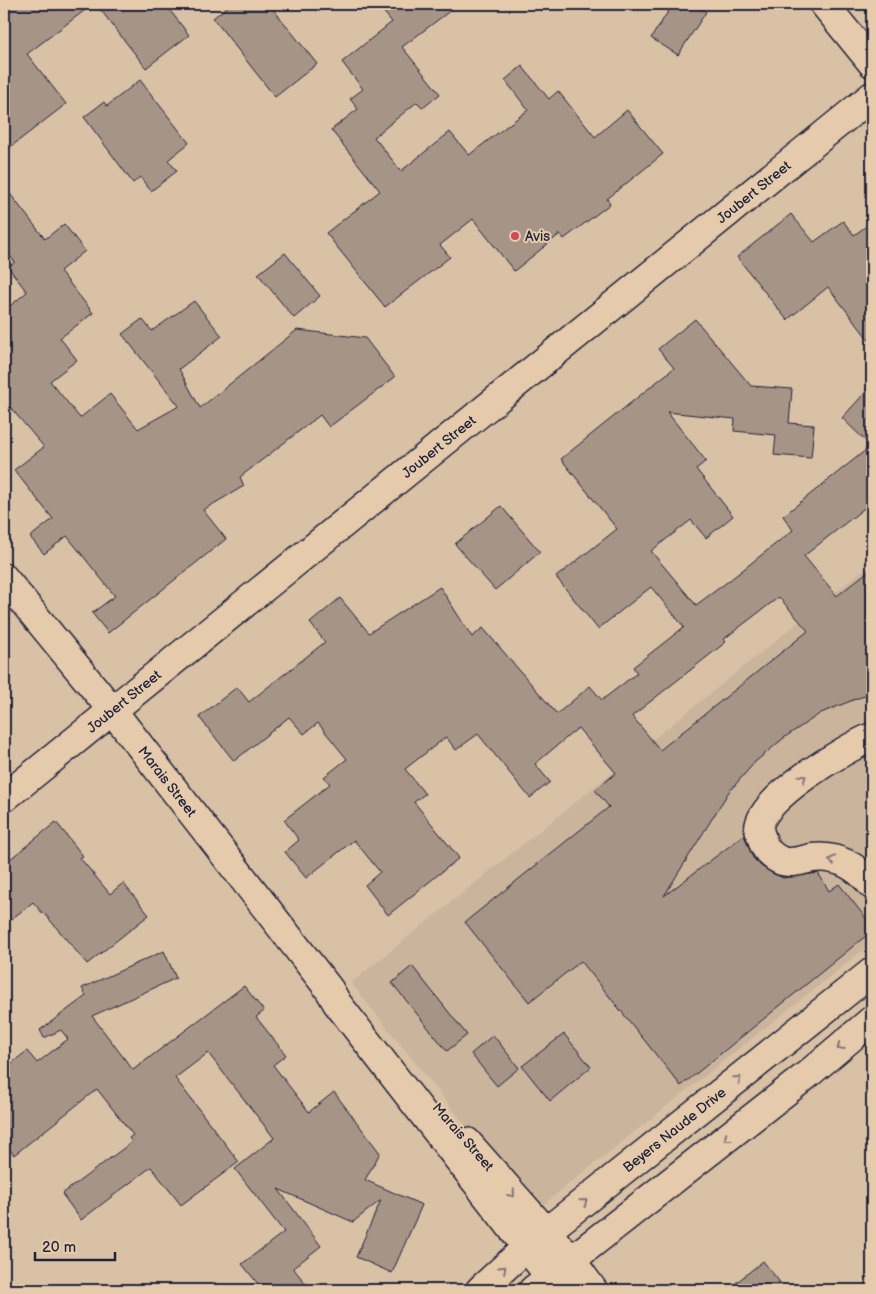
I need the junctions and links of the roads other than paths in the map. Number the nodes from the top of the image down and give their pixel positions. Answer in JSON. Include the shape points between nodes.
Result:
{"nodes":[{"id":1,"x":824,"y":4,"type":"edge"},
{"id":2,"x":872,"y":64,"type":"edge"},
{"id":3,"x":872,"y":96,"type":"edge"},
{"id":4,"x":4,"y":578,"type":"edge"},
{"id":5,"x":112,"y":710,"type":"junction"},
{"id":6,"x":872,"y":737,"type":"edge"},
{"id":7,"x":4,"y":798,"type":"edge"},
{"id":8,"x":872,"y":885,"type":"edge"},
{"id":9,"x":872,"y":972,"type":"edge"},
{"id":10,"x":872,"y":1020,"type":"edge"},
{"id":11,"x":536,"y":1240,"type":"junction"},
{"id":12,"x":572,"y":1261,"type":"junction"},
{"id":13,"x":548,"y":1286,"type":"edge"},
{"id":14,"x":480,"y":1290,"type":"edge"},
{"id":15,"x":593,"y":1290,"type":"edge"}],
"edges":[{"from":1,"to":2,"type":"street"},
{"from":3,"to":5,"type":"street","name":"Joubert Street"},
{"from":4,"to":5,"type":"street","name":"Marais Street"},
{"from":5,"to":7,"type":"street","name":"Joubert Street"},
{"from":5,"to":11,"type":"street","name":"Marais Street","via":[[329,989],[342,998]]},
{"from":8,"to":6,"type":"street","one_way":true,"via":[[854,866],[843,862],[828,858],[782,861],[763,844],[759,828],[765,811],[780,794],[836,755]]},
{"from":11,"to":9,"type":"street","name":"Beyers Naude Drive","one_way":true},
{"from":10,"to":12,"type":"street","one_way":true},
{"from":11,"to":12,"type":"street","name":"Marais Street"},
{"from":11,"to":13,"type":"street","name":"Marais Street"},
{"from":14,"to":11,"type":"street","name":"Beyers Naude Drive","one_way":true},
{"from":12,"to":13,"type":"street"},
{"from":12,"to":15,"type":"street","name":"Marais Street"}]}
